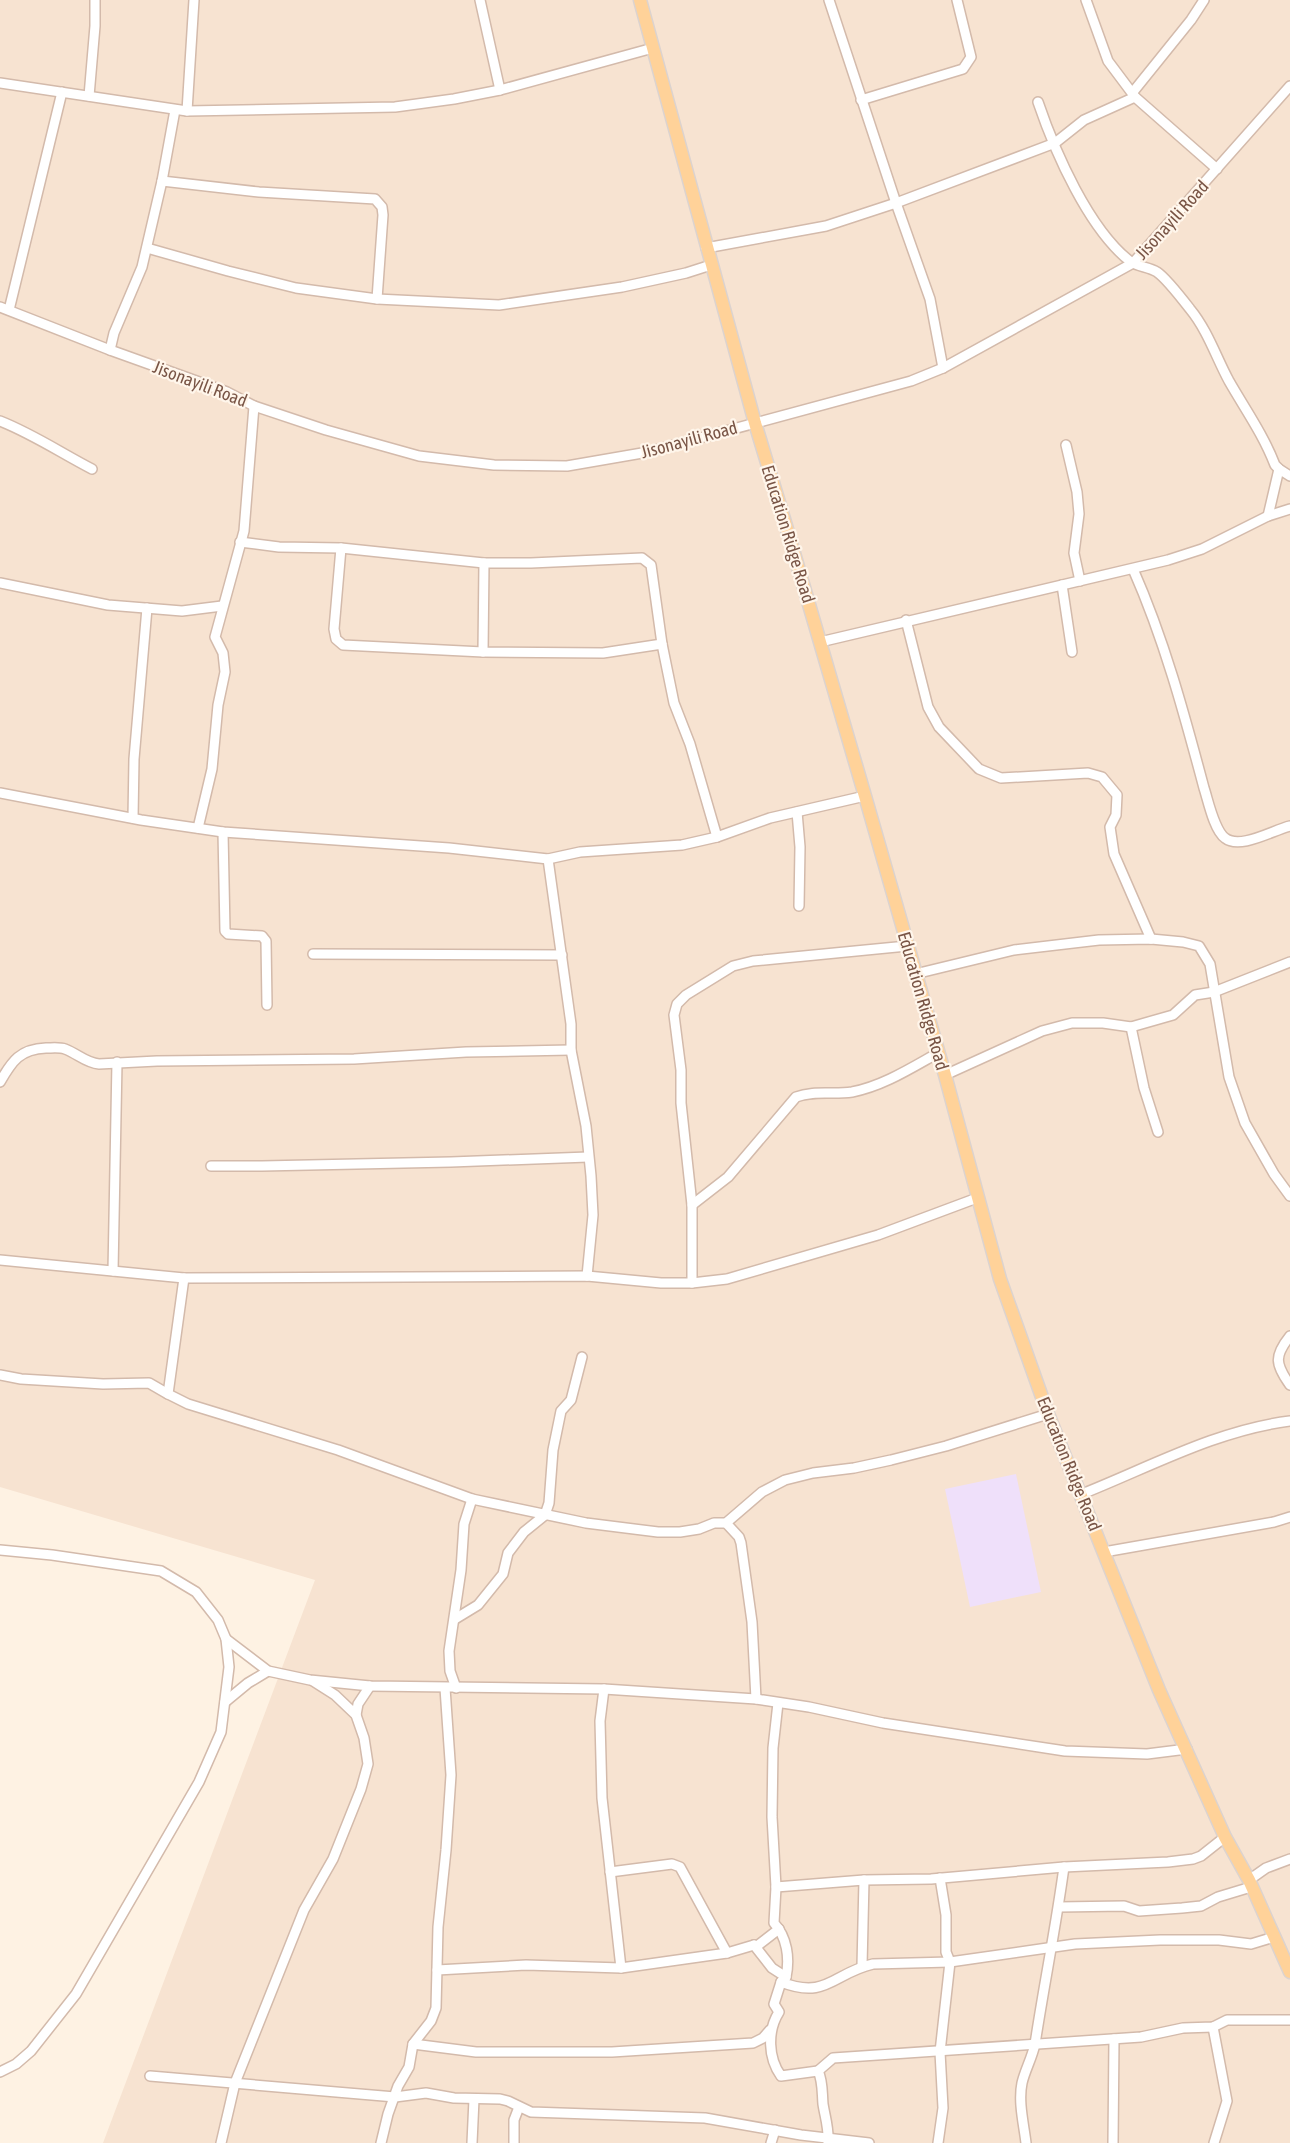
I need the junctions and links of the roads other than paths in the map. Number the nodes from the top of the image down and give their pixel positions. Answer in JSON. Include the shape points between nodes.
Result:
{"nodes":[{"id":1,"x":95,"y":0,"type":"edge"},
{"id":2,"x":195,"y":0,"type":"edge"},
{"id":3,"x":480,"y":0,"type":"edge"},
{"id":4,"x":640,"y":0,"type":"edge"},
{"id":5,"x":829,"y":0,"type":"edge"},
{"id":6,"x":957,"y":0,"type":"edge"},
{"id":7,"x":1086,"y":0,"type":"edge"},
{"id":8,"x":1204,"y":0,"type":"edge"},
{"id":9,"x":653,"y":48,"type":"junction"},
{"id":10,"x":0,"y":83,"type":"edge"},
{"id":11,"x":1290,"y":86,"type":"edge"},
{"id":12,"x":500,"y":90,"type":"junction"},
{"id":13,"x":62,"y":92,"type":"junction"},
{"id":14,"x":1134,"y":94,"type":"junction"},
{"id":15,"x":89,"y":96,"type":"junction"},
{"id":16,"x":861,"y":100,"type":"junction"},
{"id":17,"x":1038,"y":102,"type":"dead end"},
{"id":18,"x":175,"y":110,"type":"junction"},
{"id":19,"x":187,"y":111,"type":"junction"},
{"id":20,"x":1055,"y":143,"type":"junction"},
{"id":21,"x":1217,"y":169,"type":"junction"},
{"id":22,"x":162,"y":181,"type":"junction"},
{"id":23,"x":896,"y":203,"type":"junction"},
{"id":24,"x":147,"y":248,"type":"junction"},
{"id":25,"x":706,"y":248,"type":"junction"},
{"id":26,"x":1133,"y":263,"type":"junction"},
{"id":27,"x":711,"y":265,"type":"junction"},
{"id":28,"x":377,"y":299,"type":"junction"},
{"id":29,"x":2,"y":308,"type":"edge"},
{"id":30,"x":110,"y":350,"type":"junction"},
{"id":31,"x":944,"y":368,"type":"junction"},
{"id":32,"x":254,"y":406,"type":"junction"},
{"id":33,"x":0,"y":421,"type":"edge"},
{"id":34,"x":755,"y":423,"type":"junction"},
{"id":35,"x":1066,"y":445,"type":"dead end"},
{"id":36,"x":92,"y":469,"type":"dead end"},
{"id":37,"x":1279,"y":469,"type":"junction"},
{"id":38,"x":1290,"y":476,"type":"edge"},
{"id":39,"x":1290,"y":509,"type":"edge"},
{"id":40,"x":1268,"y":516,"type":"junction"},
{"id":41,"x":240,"y":542,"type":"junction"},
{"id":42,"x":341,"y":548,"type":"junction"},
{"id":43,"x":484,"y":563,"type":"junction"},
{"id":44,"x":1133,"y":569,"type":"junction"},
{"id":45,"x":1080,"y":581,"type":"junction"},
{"id":46,"x":0,"y":583,"type":"edge"},
{"id":47,"x":1062,"y":585,"type":"junction"},
{"id":48,"x":222,"y":606,"type":"junction"},
{"id":49,"x":147,"y":608,"type":"junction"},
{"id":50,"x":906,"y":620,"type":"junction"},
{"id":51,"x":820,"y":642,"type":"junction"},
{"id":52,"x":662,"y":644,"type":"junction"},
{"id":53,"x":483,"y":652,"type":"junction"},
{"id":54,"x":1072,"y":652,"type":"dead end"},
{"id":55,"x":0,"y":793,"type":"edge"},
{"id":56,"x":865,"y":796,"type":"junction"},
{"id":57,"x":797,"y":812,"type":"junction"},
{"id":58,"x":133,"y":818,"type":"junction"},
{"id":59,"x":1290,"y":826,"type":"edge"},
{"id":60,"x":198,"y":828,"type":"junction"},
{"id":61,"x":223,"y":832,"type":"junction"},
{"id":62,"x":717,"y":837,"type":"junction"},
{"id":63,"x":548,"y":859,"type":"junction"},
{"id":64,"x":799,"y":906,"type":"dead end"},
{"id":65,"x":1152,"y":939,"type":"junction"},
{"id":66,"x":907,"y":946,"type":"junction"},
{"id":67,"x":313,"y":954,"type":"dead end"},
{"id":68,"x":562,"y":955,"type":"junction"},
{"id":69,"x":1290,"y":962,"type":"edge"},
{"id":70,"x":915,"y":974,"type":"junction"},
{"id":71,"x":1214,"y":992,"type":"junction"},
{"id":72,"x":267,"y":1005,"type":"dead end"},
{"id":73,"x":1131,"y":1027,"type":"junction"},
{"id":74,"x":571,"y":1050,"type":"junction"},
{"id":75,"x":938,"y":1053,"type":"junction"},
{"id":76,"x":117,"y":1062,"type":"junction"},
{"id":77,"x":945,"y":1075,"type":"junction"},
{"id":78,"x":0,"y":1082,"type":"edge"},
{"id":79,"x":1158,"y":1132,"type":"dead end"},
{"id":80,"x":588,"y":1157,"type":"junction"},
{"id":81,"x":211,"y":1166,"type":"dead end"},
{"id":82,"x":1290,"y":1196,"type":"edge"},
{"id":83,"x":977,"y":1198,"type":"junction"},
{"id":84,"x":692,"y":1205,"type":"junction"},
{"id":85,"x":0,"y":1260,"type":"edge"},
{"id":86,"x":113,"y":1271,"type":"junction"},
{"id":87,"x":587,"y":1276,"type":"junction"},
{"id":88,"x":184,"y":1278,"type":"junction"},
{"id":89,"x":692,"y":1283,"type":"junction"},
{"id":90,"x":1290,"y":1336,"type":"edge"},
{"id":91,"x":582,"y":1357,"type":"dead end"},
{"id":92,"x":0,"y":1376,"type":"edge"},
{"id":93,"x":1290,"y":1385,"type":"edge"},
{"id":94,"x":168,"y":1394,"type":"junction"},
{"id":95,"x":1048,"y":1413,"type":"junction"},
{"id":96,"x":1290,"y":1421,"type":"edge"},
{"id":97,"x":1082,"y":1494,"type":"junction"},
{"id":98,"x":472,"y":1499,"type":"junction"},
{"id":99,"x":546,"y":1515,"type":"junction"},
{"id":100,"x":737,"y":1515,"type":"junction"},
{"id":101,"x":1290,"y":1516,"type":"edge"},
{"id":102,"x":726,"y":1523,"type":"junction"},
{"id":103,"x":739,"y":1537,"type":"junction"},
{"id":104,"x":0,"y":1550,"type":"edge"},
{"id":105,"x":1104,"y":1551,"type":"junction"},
{"id":106,"x":454,"y":1619,"type":"junction"},
{"id":107,"x":226,"y":1639,"type":"junction"},
{"id":108,"x":268,"y":1671,"type":"junction"},
{"id":109,"x":310,"y":1680,"type":"junction"},
{"id":110,"x":370,"y":1686,"type":"junction"},
{"id":111,"x":445,"y":1688,"type":"junction"},
{"id":112,"x":456,"y":1688,"type":"junction"},
{"id":113,"x":604,"y":1689,"type":"junction"},
{"id":114,"x":756,"y":1700,"type":"junction"},
{"id":115,"x":225,"y":1702,"type":"junction"},
{"id":116,"x":778,"y":1703,"type":"junction"},
{"id":117,"x":356,"y":1715,"type":"junction"},
{"id":118,"x":1187,"y":1749,"type":"junction"},
{"id":119,"x":1225,"y":1837,"type":"junction"},
{"id":120,"x":1290,"y":1859,"type":"edge"},
{"id":121,"x":1064,"y":1867,"type":"junction"},
{"id":122,"x":610,"y":1872,"type":"junction"},
{"id":123,"x":940,"y":1878,"type":"junction"},
{"id":124,"x":864,"y":1880,"type":"junction"},
{"id":125,"x":1250,"y":1883,"type":"junction"},
{"id":126,"x":776,"y":1887,"type":"junction"},
{"id":127,"x":1059,"y":1907,"type":"junction"},
{"id":128,"x":779,"y":1929,"type":"junction"},
{"id":129,"x":1274,"y":1937,"type":"junction"},
{"id":130,"x":754,"y":1945,"type":"junction"},
{"id":131,"x":1053,"y":1947,"type":"junction"},
{"id":132,"x":727,"y":1953,"type":"junction"},
{"id":133,"x":950,"y":1962,"type":"junction"},
{"id":134,"x":862,"y":1966,"type":"junction"},
{"id":135,"x":621,"y":1968,"type":"junction"},
{"id":136,"x":437,"y":1970,"type":"junction"},
{"id":137,"x":1290,"y":1972,"type":"edge"},
{"id":138,"x":783,"y":1980,"type":"junction"},
{"id":139,"x":1290,"y":2020,"type":"edge"},
{"id":140,"x":1213,"y":2027,"type":"junction"},
{"id":141,"x":770,"y":2030,"type":"junction"},
{"id":142,"x":1114,"y":2039,"type":"junction"},
{"id":143,"x":414,"y":2044,"type":"junction"},
{"id":144,"x":1035,"y":2044,"type":"junction"},
{"id":145,"x":940,"y":2052,"type":"junction"},
{"id":146,"x":819,"y":2071,"type":"junction"},
{"id":147,"x":0,"y":2072,"type":"edge"},
{"id":148,"x":150,"y":2076,"type":"dead end"},
{"id":149,"x":235,"y":2084,"type":"junction"},
{"id":150,"x":395,"y":2097,"type":"junction"},
{"id":151,"x":474,"y":2099,"type":"junction"},
{"id":152,"x":519,"y":2107,"type":"junction"},
{"id":153,"x":775,"y":2130,"type":"junction"},
{"id":154,"x":828,"y":2140,"type":"edge"},
{"id":155,"x":221,"y":2143,"type":"edge"},
{"id":156,"x":381,"y":2143,"type":"edge"},
{"id":157,"x":472,"y":2143,"type":"edge"},
{"id":158,"x":514,"y":2143,"type":"edge"},
{"id":159,"x":771,"y":2143,"type":"edge"},
{"id":160,"x":869,"y":2143,"type":"edge"},
{"id":161,"x":938,"y":2143,"type":"edge"},
{"id":162,"x":1026,"y":2143,"type":"edge"},
{"id":163,"x":1113,"y":2143,"type":"edge"},
{"id":164,"x":1214,"y":2143,"type":"edge"}],
"edges":[{"from":1,"to":15,"type":"street"},
{"from":2,"to":19,"type":"street"},
{"from":3,"to":12,"type":"street"},
{"from":4,"to":9,"type":"main road","name":"Education Ridge Road"},
{"from":5,"to":16,"type":"street"},
{"from":6,"to":16,"type":"street","via":[[971,57],[963,69]]},
{"from":7,"to":14,"type":"street","via":[[1108,61]]},
{"from":8,"to":14,"type":"street"},
{"from":9,"to":12,"type":"street"},
{"from":9,"to":25,"type":"main road","name":"Education Ridge Road"},
{"from":10,"to":13,"type":"street"},
{"from":11,"to":21,"type":"street","name":"Jisonayili Road"},
{"from":12,"to":19,"type":"street","via":[[395,107]]},
{"from":13,"to":15,"type":"street"},
{"from":13,"to":29,"type":"street"},
{"from":14,"to":20,"type":"street","via":[[1084,120]]},
{"from":14,"to":21,"type":"street"},
{"from":15,"to":18,"type":"street"},
{"from":16,"to":23,"type":"street"},
{"from":17,"to":20,"type":"street"},
{"from":18,"to":19,"type":"street"},
{"from":18,"to":22,"type":"street"},
{"from":20,"to":23,"type":"street"},
{"from":20,"to":26,"type":"street","via":[[1087,211],[1104,235]]},
{"from":21,"to":26,"type":"street","name":"Jisonayili Road"},
{"from":22,"to":24,"type":"street"},
{"from":22,"to":28,"type":"street","via":[[375,199],[383,216]]},
{"from":23,"to":25,"type":"street","via":[[826,226]]},
{"from":23,"to":31,"type":"street","via":[[930,299]]},
{"from":24,"to":28,"type":"street","via":[[296,288]]},
{"from":24,"to":30,"type":"street"},
{"from":25,"to":27,"type":"main road","name":"Education Ridge Road"},
{"from":26,"to":31,"type":"street","name":"Jisonayili Road"},
{"from":26,"to":37,"type":"street","via":[[1156,271],[1191,309]]},
{"from":27,"to":28,"type":"street","via":[[622,287],[499,305]]},
{"from":27,"to":34,"type":"main road","name":"Education Ridge Road"},
{"from":29,"to":30,"type":"street","name":"Jisonayili Road"},
{"from":30,"to":32,"type":"street","name":"Jisonayili Road","via":[[227,392]]},
{"from":31,"to":34,"type":"street","name":"Jisonayili Road","via":[[911,381]]},
{"from":32,"to":34,"type":"street","name":"Jisonayili Road","via":[[419,456],[494,465],[567,466],[648,452]]},
{"from":32,"to":41,"type":"street"},
{"from":33,"to":36,"type":"street"},
{"from":34,"to":51,"type":"main road","name":"Education Ridge Road"},
{"from":35,"to":45,"type":"street","via":[[1077,492],[1079,514],[1074,553]]},
{"from":37,"to":38,"type":"street"},
{"from":37,"to":40,"type":"street"},
{"from":39,"to":40,"type":"street"},
{"from":40,"to":44,"type":"street","via":[[1202,549]]},
{"from":41,"to":42,"type":"street"},
{"from":41,"to":48,"type":"street"},
{"from":42,"to":43,"type":"street"},
{"from":42,"to":53,"type":"street","via":[[334,629],[342,645]]},
{"from":43,"to":52,"type":"street","via":[[642,558],[651,565]]},
{"from":43,"to":53,"type":"street"},
{"from":44,"to":45,"type":"street"},
{"from":44,"to":59,"type":"street","via":[[1151,610],[1220,834],[1239,843]]},
{"from":45,"to":47,"type":"street"},
{"from":46,"to":49,"type":"street","via":[[108,605]]},
{"from":47,"to":50,"type":"street"},
{"from":47,"to":54,"type":"street"},
{"from":48,"to":49,"type":"street","via":[[182,611]]},
{"from":48,"to":60,"type":"street","via":[[215,637],[223,653],[225,672],[212,769]]},
{"from":49,"to":58,"type":"street"},
{"from":50,"to":51,"type":"street"},
{"from":50,"to":65,"type":"street","via":[[928,707],[939,727],[979,769],[1001,778],[1088,773],[1102,777],[1117,795],[1116,815],[1110,827],[1114,854]]},
{"from":51,"to":56,"type":"main road","name":"Education Ridge Road"},
{"from":52,"to":53,"type":"street","via":[[603,653]]},
{"from":52,"to":62,"type":"street","via":[[674,703]]},
{"from":55,"to":58,"type":"street"},
{"from":56,"to":57,"type":"street"},
{"from":56,"to":66,"type":"main road","name":"Education Ridge Road"},
{"from":57,"to":62,"type":"street"},
{"from":57,"to":64,"type":"street"},
{"from":58,"to":60,"type":"street"},
{"from":60,"to":61,"type":"street"},
{"from":61,"to":63,"type":"street"},
{"from":61,"to":72,"type":"street","via":[[225,932],[262,936],[266,941]]},
{"from":62,"to":63,"type":"street"},
{"from":63,"to":68,"type":"street"},
{"from":65,"to":70,"type":"street","via":[[1099,940],[1014,950]]},
{"from":65,"to":71,"type":"street","via":[[1199,946],[1210,964]]},
{"from":66,"to":70,"type":"main road","name":"Education Ridge Road"},
{"from":66,"to":84,"type":"street","via":[[733,966],[686,994],[677,1004],[674,1025]]},
{"from":67,"to":68,"type":"street"},
{"from":68,"to":74,"type":"street"},
{"from":69,"to":71,"type":"street"},
{"from":70,"to":75,"type":"main road","name":"Education Ridge Road"},
{"from":71,"to":73,"type":"street","via":[[1195,995],[1173,1015]]},
{"from":71,"to":82,"type":"street","via":[[1229,1077],[1245,1123]]},
{"from":73,"to":77,"type":"street","via":[[1072,1023],[1041,1031]]},
{"from":73,"to":79,"type":"street"},
{"from":74,"to":76,"type":"street","via":[[354,1059]]},
{"from":74,"to":80,"type":"street"},
{"from":75,"to":77,"type":"main road","name":"Education Ridge Road"},
{"from":75,"to":84,"type":"street","via":[[881,1084],[852,1092],[795,1097],[728,1177]]},
{"from":76,"to":78,"type":"street","via":[[90,1063],[63,1048],[32,1049],[22,1053]]},
{"from":76,"to":86,"type":"street"},
{"from":77,"to":83,"type":"main road","name":"Education Ridge Road"},
{"from":80,"to":81,"type":"street"},
{"from":80,"to":87,"type":"street","via":[[593,1215]]},
{"from":83,"to":89,"type":"street","via":[[857,1241],[727,1279]]},
{"from":83,"to":95,"type":"main road","name":"Education Ridge Road","via":[[1000,1279]]},
{"from":84,"to":89,"type":"street"},
{"from":85,"to":86,"type":"street"},
{"from":86,"to":88,"type":"street"},
{"from":87,"to":88,"type":"street"},
{"from":87,"to":89,"type":"street"},
{"from":88,"to":94,"type":"street"},
{"from":90,"to":93,"type":"street","via":[[1279,1350],[1278,1360]]},
{"from":91,"to":99,"type":"street","via":[[571,1400],[561,1411],[552,1450]]},
{"from":92,"to":94,"type":"street","via":[[103,1384],[149,1383]]},
{"from":94,"to":98,"type":"street"},
{"from":95,"to":97,"type":"main road","name":"Education Ridge Road"},
{"from":95,"to":100,"type":"street","via":[[946,1446],[785,1480],[762,1492]]},
{"from":96,"to":97,"type":"street","via":[[1199,1444]]},
{"from":97,"to":105,"type":"main road","name":"Education Ridge Road"},
{"from":98,"to":99,"type":"street"},
{"from":98,"to":106,"type":"street","via":[[464,1524]]},
{"from":99,"to":102,"type":"street","via":[[657,1532]]},
{"from":99,"to":106,"type":"street","via":[[524,1532],[508,1553],[503,1574],[478,1605]]},
{"from":100,"to":102,"type":"street"},
{"from":100,"to":103,"type":"street"},
{"from":101,"to":105,"type":"street"},
{"from":102,"to":103,"type":"street"},
{"from":103,"to":114,"type":"street","via":[[751,1614]]},
{"from":104,"to":107,"type":"street","via":[[161,1571],[196,1592],[218,1620]]},
{"from":105,"to":118,"type":"main road","name":"Education Ridge Road","via":[[1159,1690]]},
{"from":106,"to":112,"type":"street","via":[[449,1651]]},
{"from":107,"to":108,"type":"street"},
{"from":107,"to":115,"type":"street","via":[[229,1667]]},
{"from":108,"to":109,"type":"street"},
{"from":108,"to":115,"type":"street"},
{"from":109,"to":110,"type":"street"},
{"from":109,"to":117,"type":"street","via":[[335,1695]]},
{"from":110,"to":111,"type":"street"},
{"from":110,"to":117,"type":"street"},
{"from":111,"to":112,"type":"street"},
{"from":111,"to":136,"type":"street","via":[[451,1775]]},
{"from":112,"to":113,"type":"street"},
{"from":113,"to":114,"type":"street"},
{"from":113,"to":122,"type":"street","via":[[600,1721],[602,1798]]},
{"from":114,"to":116,"type":"street"},
{"from":115,"to":147,"type":"street","via":[[221,1732],[199,1782],[76,1994],[31,2051]]},
{"from":116,"to":118,"type":"street","via":[[1057,1750],[1147,1754]]},
{"from":116,"to":126,"type":"street","via":[[772,1817]]},
{"from":117,"to":149,"type":"street","via":[[368,1764],[361,1789],[333,1859],[304,1910]]},
{"from":118,"to":119,"type":"main road","name":"Education Ridge Road"},
{"from":119,"to":121,"type":"street","via":[[1193,1859]]},
{"from":119,"to":125,"type":"main road","name":"Education Ridge Road"},
{"from":120,"to":125,"type":"street","via":[[1266,1868]]},
{"from":121,"to":123,"type":"street"},
{"from":121,"to":127,"type":"street"},
{"from":122,"to":132,"type":"street","via":[[672,1864],[680,1867]]},
{"from":122,"to":135,"type":"street"},
{"from":123,"to":124,"type":"street"},
{"from":123,"to":133,"type":"street"},
{"from":124,"to":126,"type":"street"},
{"from":124,"to":134,"type":"street"},
{"from":125,"to":127,"type":"street","via":[[1201,1906],[1139,1911],[1124,1906]]},
{"from":125,"to":129,"type":"main road","name":"Education Ridge Road"},
{"from":126,"to":128,"type":"street","via":[[774,1923]]},
{"from":127,"to":131,"type":"street"},
{"from":128,"to":130,"type":"street"},
{"from":128,"to":138,"type":"street","via":[[789,1965]]},
{"from":129,"to":131,"type":"street","via":[[1251,1944],[1160,1940]]},
{"from":129,"to":137,"type":"main road","name":"Education Ridge Road"},
{"from":130,"to":132,"type":"street"},
{"from":130,"to":138,"type":"street"},
{"from":131,"to":133,"type":"street"},
{"from":131,"to":144,"type":"street"},
{"from":132,"to":135,"type":"street"},
{"from":133,"to":134,"type":"street"},
{"from":133,"to":145,"type":"street"},
{"from":134,"to":138,"type":"street","via":[[816,1988],[795,1988]]},
{"from":135,"to":136,"type":"street","via":[[526,1965]]},
{"from":136,"to":143,"type":"street","via":[[436,2008]]},
{"from":138,"to":141,"type":"street","via":[[774,2004],[779,2012]]},
{"from":139,"to":140,"type":"street","via":[[1227,2020]]},
{"from":140,"to":142,"type":"street"},
{"from":140,"to":164,"type":"street","via":[[1227,2101]]},
{"from":141,"to":143,"type":"street","via":[[753,2043],[612,2052],[476,2052]]},
{"from":141,"to":146,"type":"street","via":[[773,2065],[781,2076]]},
{"from":142,"to":144,"type":"street"},
{"from":142,"to":163,"type":"street"},
{"from":143,"to":150,"type":"street","via":[[409,2067]]},
{"from":144,"to":145,"type":"street"},
{"from":144,"to":162,"type":"street","via":[[1022,2084]]},
{"from":145,"to":146,"type":"street","via":[[833,2058]]},
{"from":145,"to":161,"type":"street","via":[[943,2108]]},
{"from":146,"to":154,"type":"street"},
{"from":148,"to":149,"type":"street"},
{"from":149,"to":150,"type":"street"},
{"from":149,"to":155,"type":"street"},
{"from":150,"to":151,"type":"street","via":[[426,2093]]},
{"from":150,"to":156,"type":"street"},
{"from":151,"to":152,"type":"street","via":[[500,2099]]},
{"from":151,"to":157,"type":"street"},
{"from":152,"to":153,"type":"street","via":[[539,2112],[705,2118]]},
{"from":152,"to":158,"type":"street","via":[[514,2120]]},
{"from":153,"to":154,"type":"street"},
{"from":153,"to":159,"type":"street"},
{"from":154,"to":160,"type":"street"}]}
